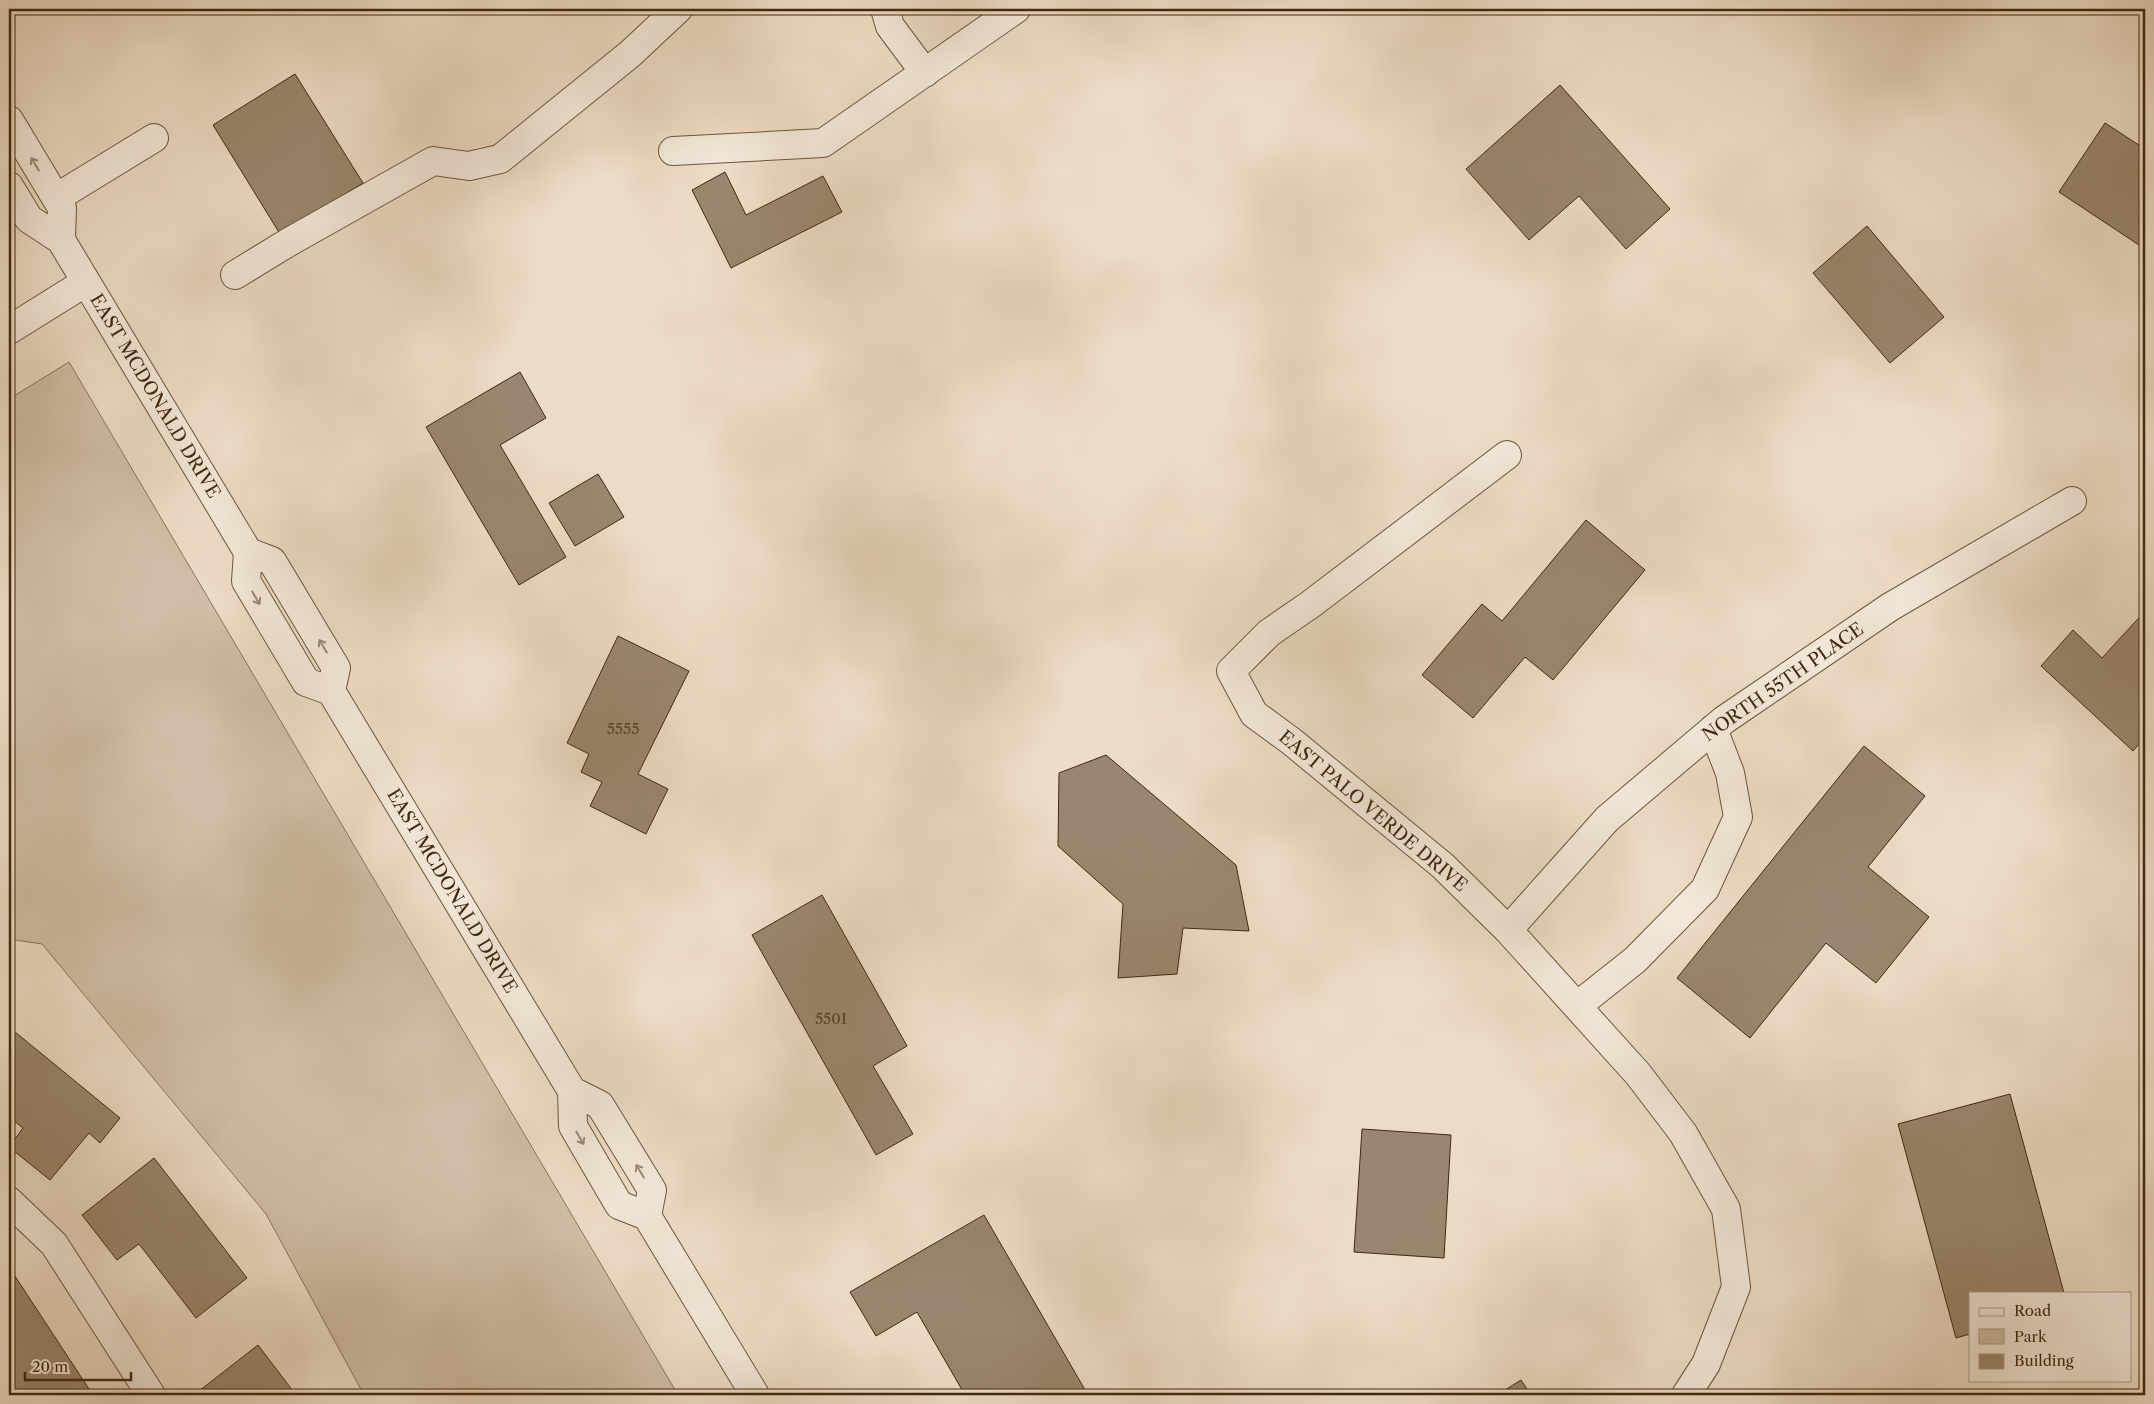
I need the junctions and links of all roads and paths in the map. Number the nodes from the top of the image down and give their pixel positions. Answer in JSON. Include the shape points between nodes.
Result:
{"nodes":[{"id":1,"x":678,"y":9,"type":"edge"},
{"id":2,"x":885,"y":9,"type":"edge"},
{"id":3,"x":1016,"y":9,"type":"edge"},
{"id":4,"x":925,"y":73,"type":"junction"},
{"id":5,"x":9,"y":120,"type":"edge"},
{"id":6,"x":154,"y":138,"type":"dead end"},
{"id":7,"x":673,"y":151,"type":"dead end"},
{"id":8,"x":9,"y":186,"type":"edge"},
{"id":9,"x":56,"y":198,"type":"junction"},
{"id":10,"x":61,"y":240,"type":"junction"},
{"id":11,"x":235,"y":275,"type":"dead end"},
{"id":12,"x":86,"y":282,"type":"junction"},
{"id":13,"x":9,"y":330,"type":"edge"},
{"id":14,"x":1507,"y":455,"type":"dead end"},
{"id":15,"x":2072,"y":501,"type":"dead end"},
{"id":16,"x":1713,"y":729,"type":"junction"},
{"id":17,"x":1508,"y":930,"type":"junction"},
{"id":18,"x":1577,"y":1006,"type":"junction"},
{"id":19,"x":9,"y":1201,"type":"edge"},
{"id":20,"x":151,"y":1395,"type":"edge"},
{"id":21,"x":754,"y":1395,"type":"edge"},
{"id":22,"x":1686,"y":1395,"type":"edge"}],
"edges":[{"from":1,"to":11,"type":"street","via":[[630,54],[500,159],[469,166],[432,161]]},
{"from":2,"to":4,"type":"street","via":[[890,26]]},
{"from":3,"to":4,"type":"street"},
{"from":4,"to":7,"type":"street","via":[[823,143]]},
{"from":9,"to":5,"type":"street","one_way":true},
{"from":6,"to":9,"type":"street"},
{"from":8,"to":10,"type":"street","name":"EAST MCDONALD DRIVE","via":[[29,219]]},
{"from":9,"to":10,"type":"street","via":[[62,208]]},
{"from":10,"to":12,"type":"street","name":"EAST MCDONALD DRIVE"},
{"from":12,"to":13,"type":"street"},
{"from":12,"to":21,"type":"street","name":"EAST MCDONALD DRIVE","via":[[248,552],[246,581],[306,682],[331,691],[572,1091],[573,1126],[619,1204],[647,1216]]},
{"from":14,"to":17,"type":"street","name":"EAST PALO VERDE DRIVE","via":[[1269,633],[1231,671],[1254,714],[1443,866]]},
{"from":15,"to":16,"type":"street","name":"NORTH 55TH PLACE","via":[[1890,607]]},
{"from":16,"to":17,"type":"street","name":"NORTH 55TH PLACE","via":[[1607,820]]},
{"from":16,"to":18,"type":"street","via":[[1730,773],[1738,817],[1705,889],[1635,960]]},
{"from":17,"to":18,"type":"street","name":"EAST PALO VERDE DRIVE"},
{"from":18,"to":22,"type":"street","name":"EAST PALO VERDE DRIVE","via":[[1638,1074],[1683,1133],[1726,1209],[1736,1287],[1706,1364]]},
{"from":19,"to":20,"type":"street","via":[[54,1244]]}]}
